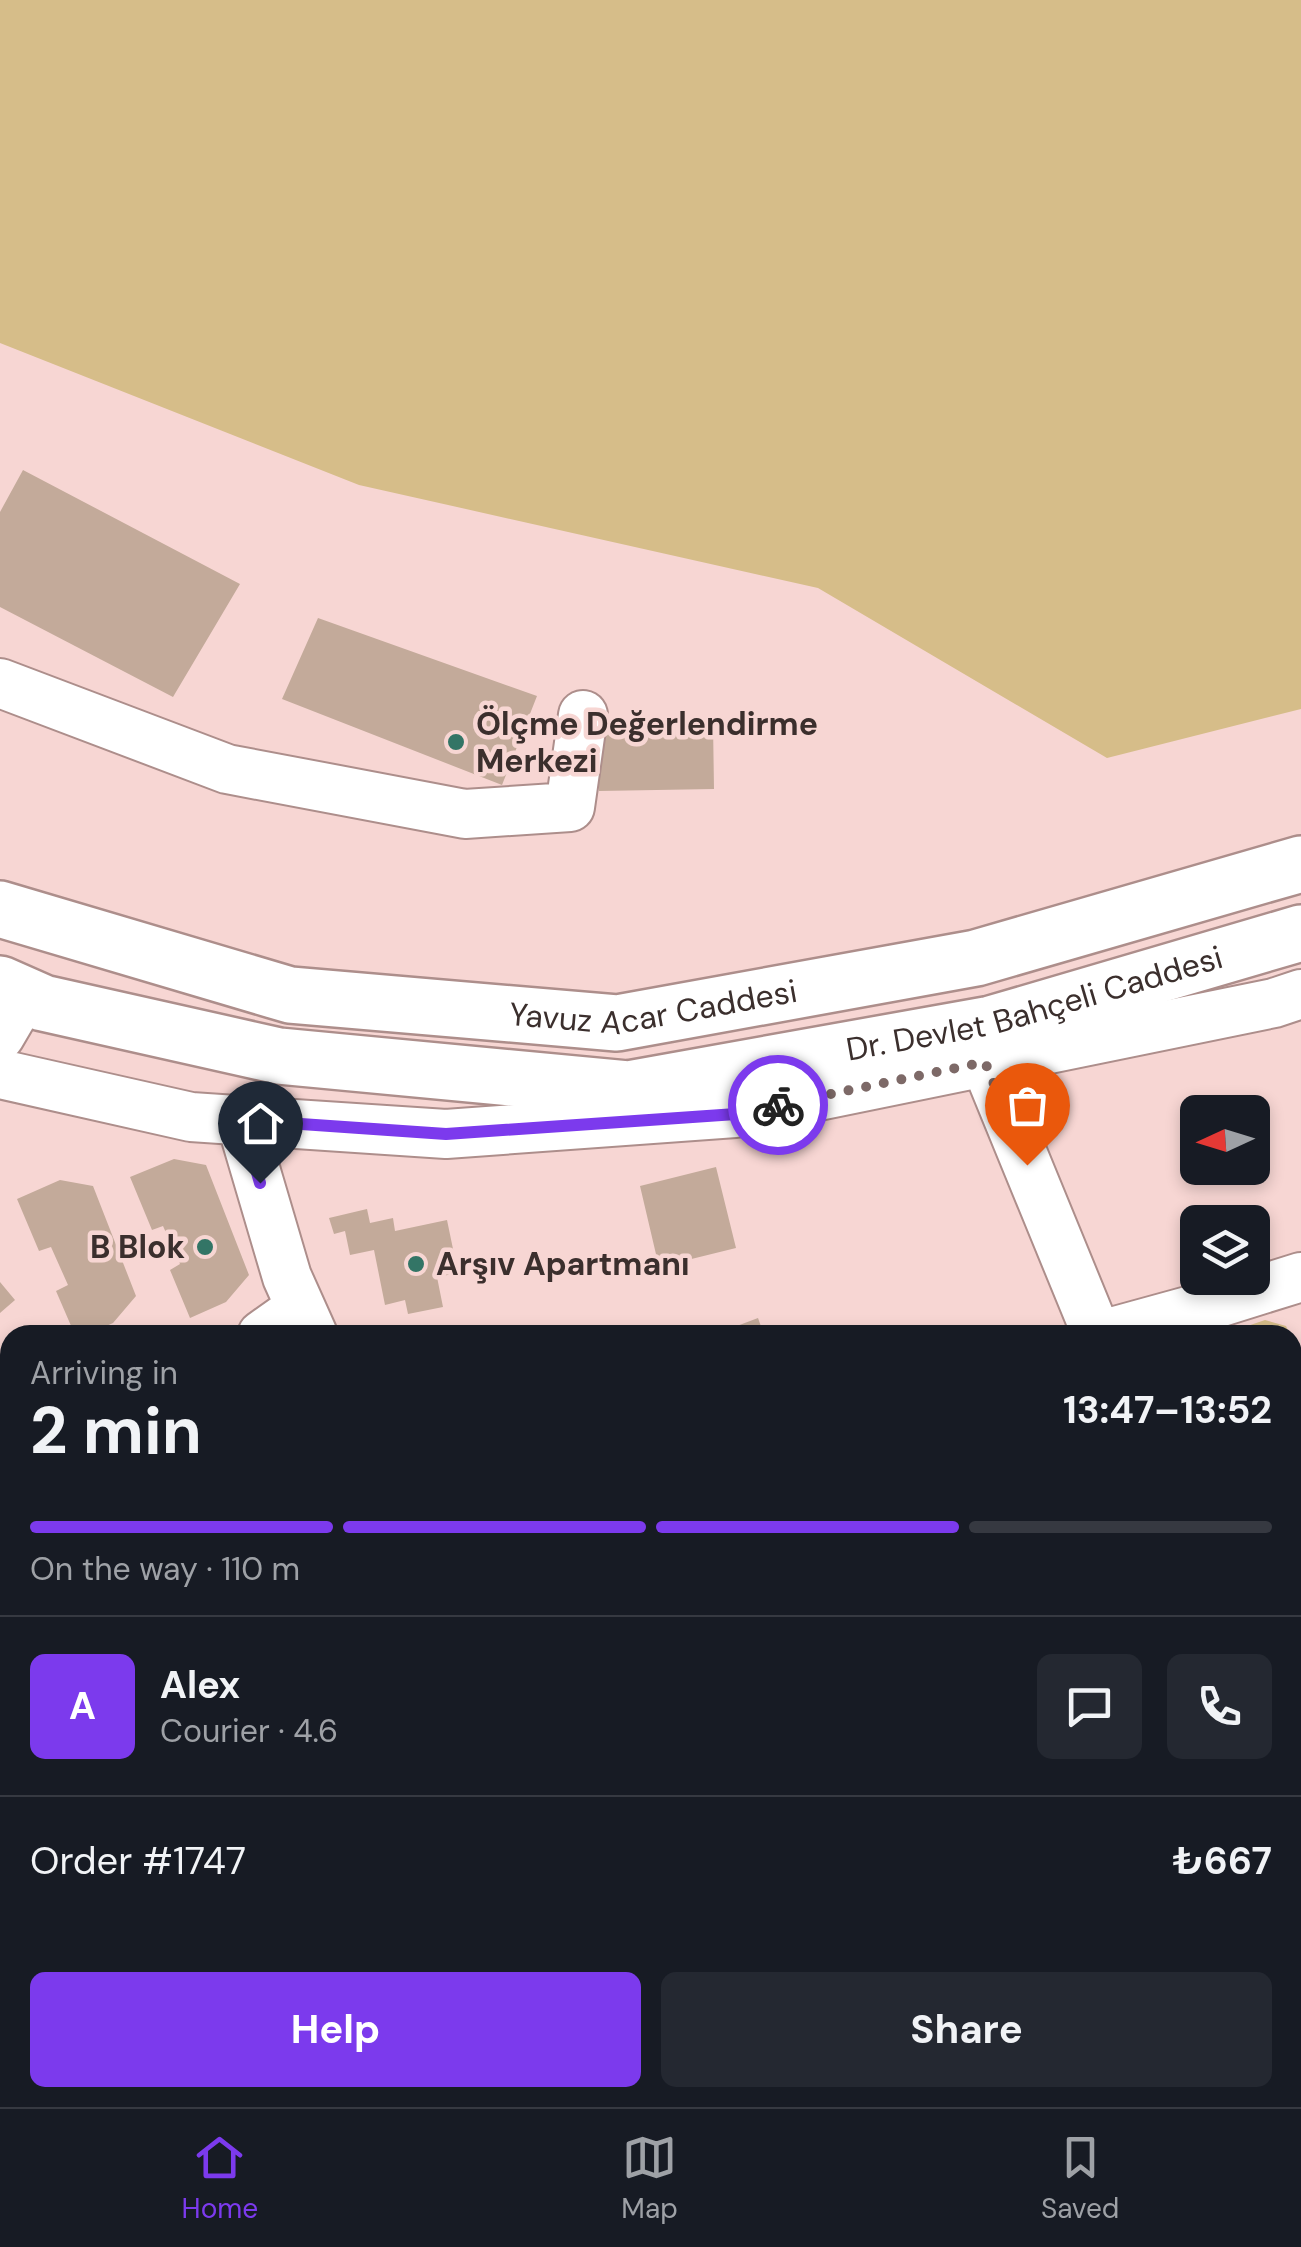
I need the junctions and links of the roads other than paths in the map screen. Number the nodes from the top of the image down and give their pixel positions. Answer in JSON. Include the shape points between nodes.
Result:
{"nodes":[{"id":1,"x":0,"y":682,"type":"edge"},
{"id":2,"x":583,"y":715,"type":"dead end"},
{"id":3,"x":1301,"y":864,"type":"edge"},
{"id":4,"x":0,"y":909,"type":"edge"},
{"id":5,"x":1301,"y":934,"type":"edge"},
{"id":6,"x":1301,"y":994,"type":"edge"},
{"id":7,"x":8,"y":1005,"type":"edge"},
{"id":8,"x":985,"y":1062,"type":"junction"},
{"id":9,"x":0,"y":1074,"type":"edge"},
{"id":10,"x":242,"y":1120,"type":"junction"},
{"id":11,"x":1299,"y":1282,"type":"edge"},
{"id":12,"x":307,"y":1322,"type":"edge"},
{"id":13,"x":1095,"y":1325,"type":"edge"},
{"id":14,"x":1136,"y":1325,"type":"edge"}],
"edges":[{"from":1,"to":2,"type":"street","via":[[228,769],[466,814],[570,807]]},
{"from":3,"to":4,"type":"main road","name":"Yavuz Acar Caddesi","via":[[976,958],[617,1023],[290,995]]},
{"from":5,"to":7,"type":"main road","name":"Dr. Devlet Bahçeli Caddesi","via":[[991,1024],[628,1089],[279,1056],[43,1003]]},
{"from":6,"to":8,"type":"street"},
{"from":8,"to":10,"type":"street","via":[[736,1114],[446,1134]]},
{"from":8,"to":13,"type":"street"},
{"from":9,"to":10,"type":"street","via":[[191,1117]]},
{"from":10,"to":12,"type":"street","via":[[286,1278]]},
{"from":11,"to":14,"type":"street"}]}
